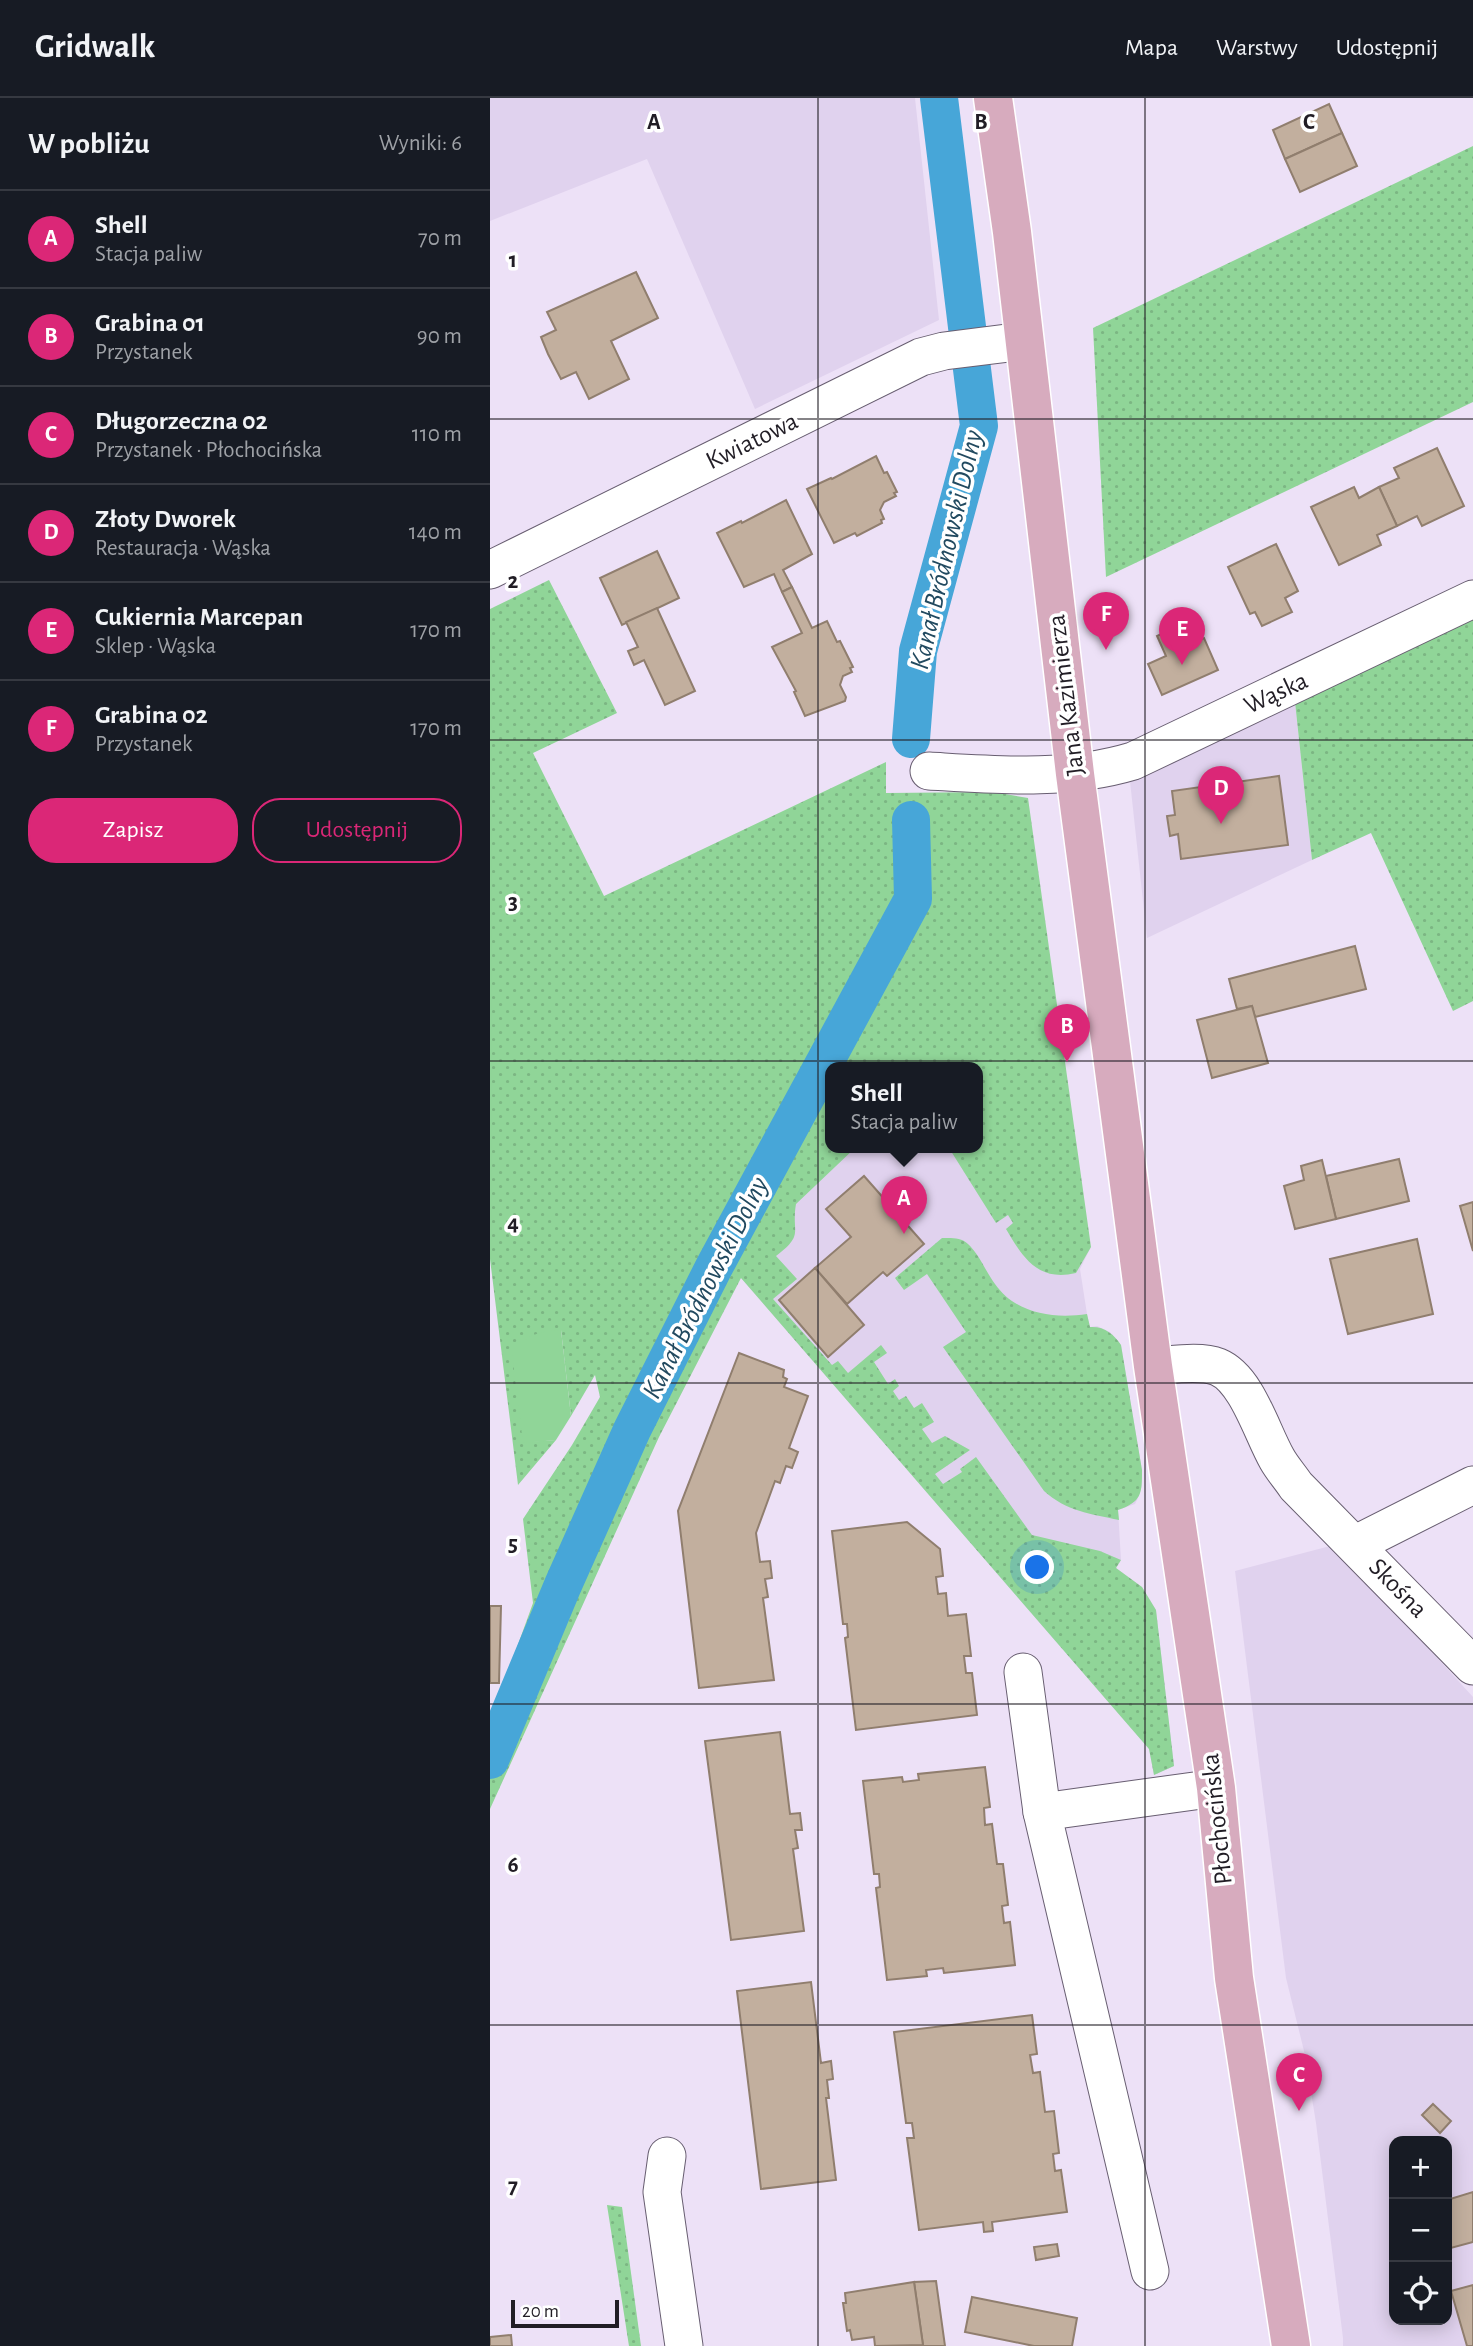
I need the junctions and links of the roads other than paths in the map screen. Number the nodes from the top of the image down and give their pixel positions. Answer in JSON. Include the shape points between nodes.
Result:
{"nodes":[{"id":1,"x":993,"y":98,"type":"edge"},
{"id":2,"x":1024,"y":341,"type":"junction"},
{"id":3,"x":490,"y":570,"type":"edge"},
{"id":4,"x":1473,"y":599,"type":"edge"},
{"id":5,"x":929,"y":771,"type":"dead end"},
{"id":6,"x":1075,"y":774,"type":"junction"},
{"id":7,"x":1143,"y":1292,"type":"joint"},
{"id":8,"x":1153,"y":1366,"type":"junction"},
{"id":9,"x":1473,"y":1485,"type":"edge"},
{"id":10,"x":1356,"y":1544,"type":"junction"},
{"id":11,"x":1473,"y":1667,"type":"edge"},
{"id":12,"x":1023,"y":1672,"type":"dead end"},
{"id":13,"x":1216,"y":1788,"type":"junction"},
{"id":14,"x":1042,"y":1812,"type":"junction"},
{"id":15,"x":667,"y":2155,"type":"dead end"},
{"id":16,"x":1150,"y":2271,"type":"dead end"},
{"id":17,"x":684,"y":2346,"type":"edge"},
{"id":18,"x":1291,"y":2346,"type":"edge"}],
"edges":[{"from":1,"to":2,"type":"main road","name":"Jana Kazimierza"},
{"from":2,"to":3,"type":"street","name":"Kwiatowa","via":[[921,357]]},
{"from":2,"to":6,"type":"main road","name":"Jana Kazimierza"},
{"from":4,"to":6,"type":"street","name":"Wąska","via":[[1133,761]]},
{"from":5,"to":6,"type":"street","name":"Wąska"},
{"from":6,"to":7,"type":"main road","name":"Jana Kazimierza"},
{"from":7,"to":8,"type":"main road","name":"Płochocińska"},
{"from":8,"to":10,"type":"street","via":[[1202,1364],[1229,1374],[1296,1486]]},
{"from":8,"to":13,"type":"main road","name":"Płochocińska"},
{"from":9,"to":10,"type":"street","name":"Skośna"},
{"from":10,"to":11,"type":"street","name":"Skośna"},
{"from":12,"to":14,"type":"street"},
{"from":13,"to":14,"type":"street"},
{"from":13,"to":18,"type":"main road","name":"Płochocińska","via":[[1234,1978]]},
{"from":14,"to":16,"type":"street"},
{"from":15,"to":17,"type":"street","via":[[662,2192]]}]}
